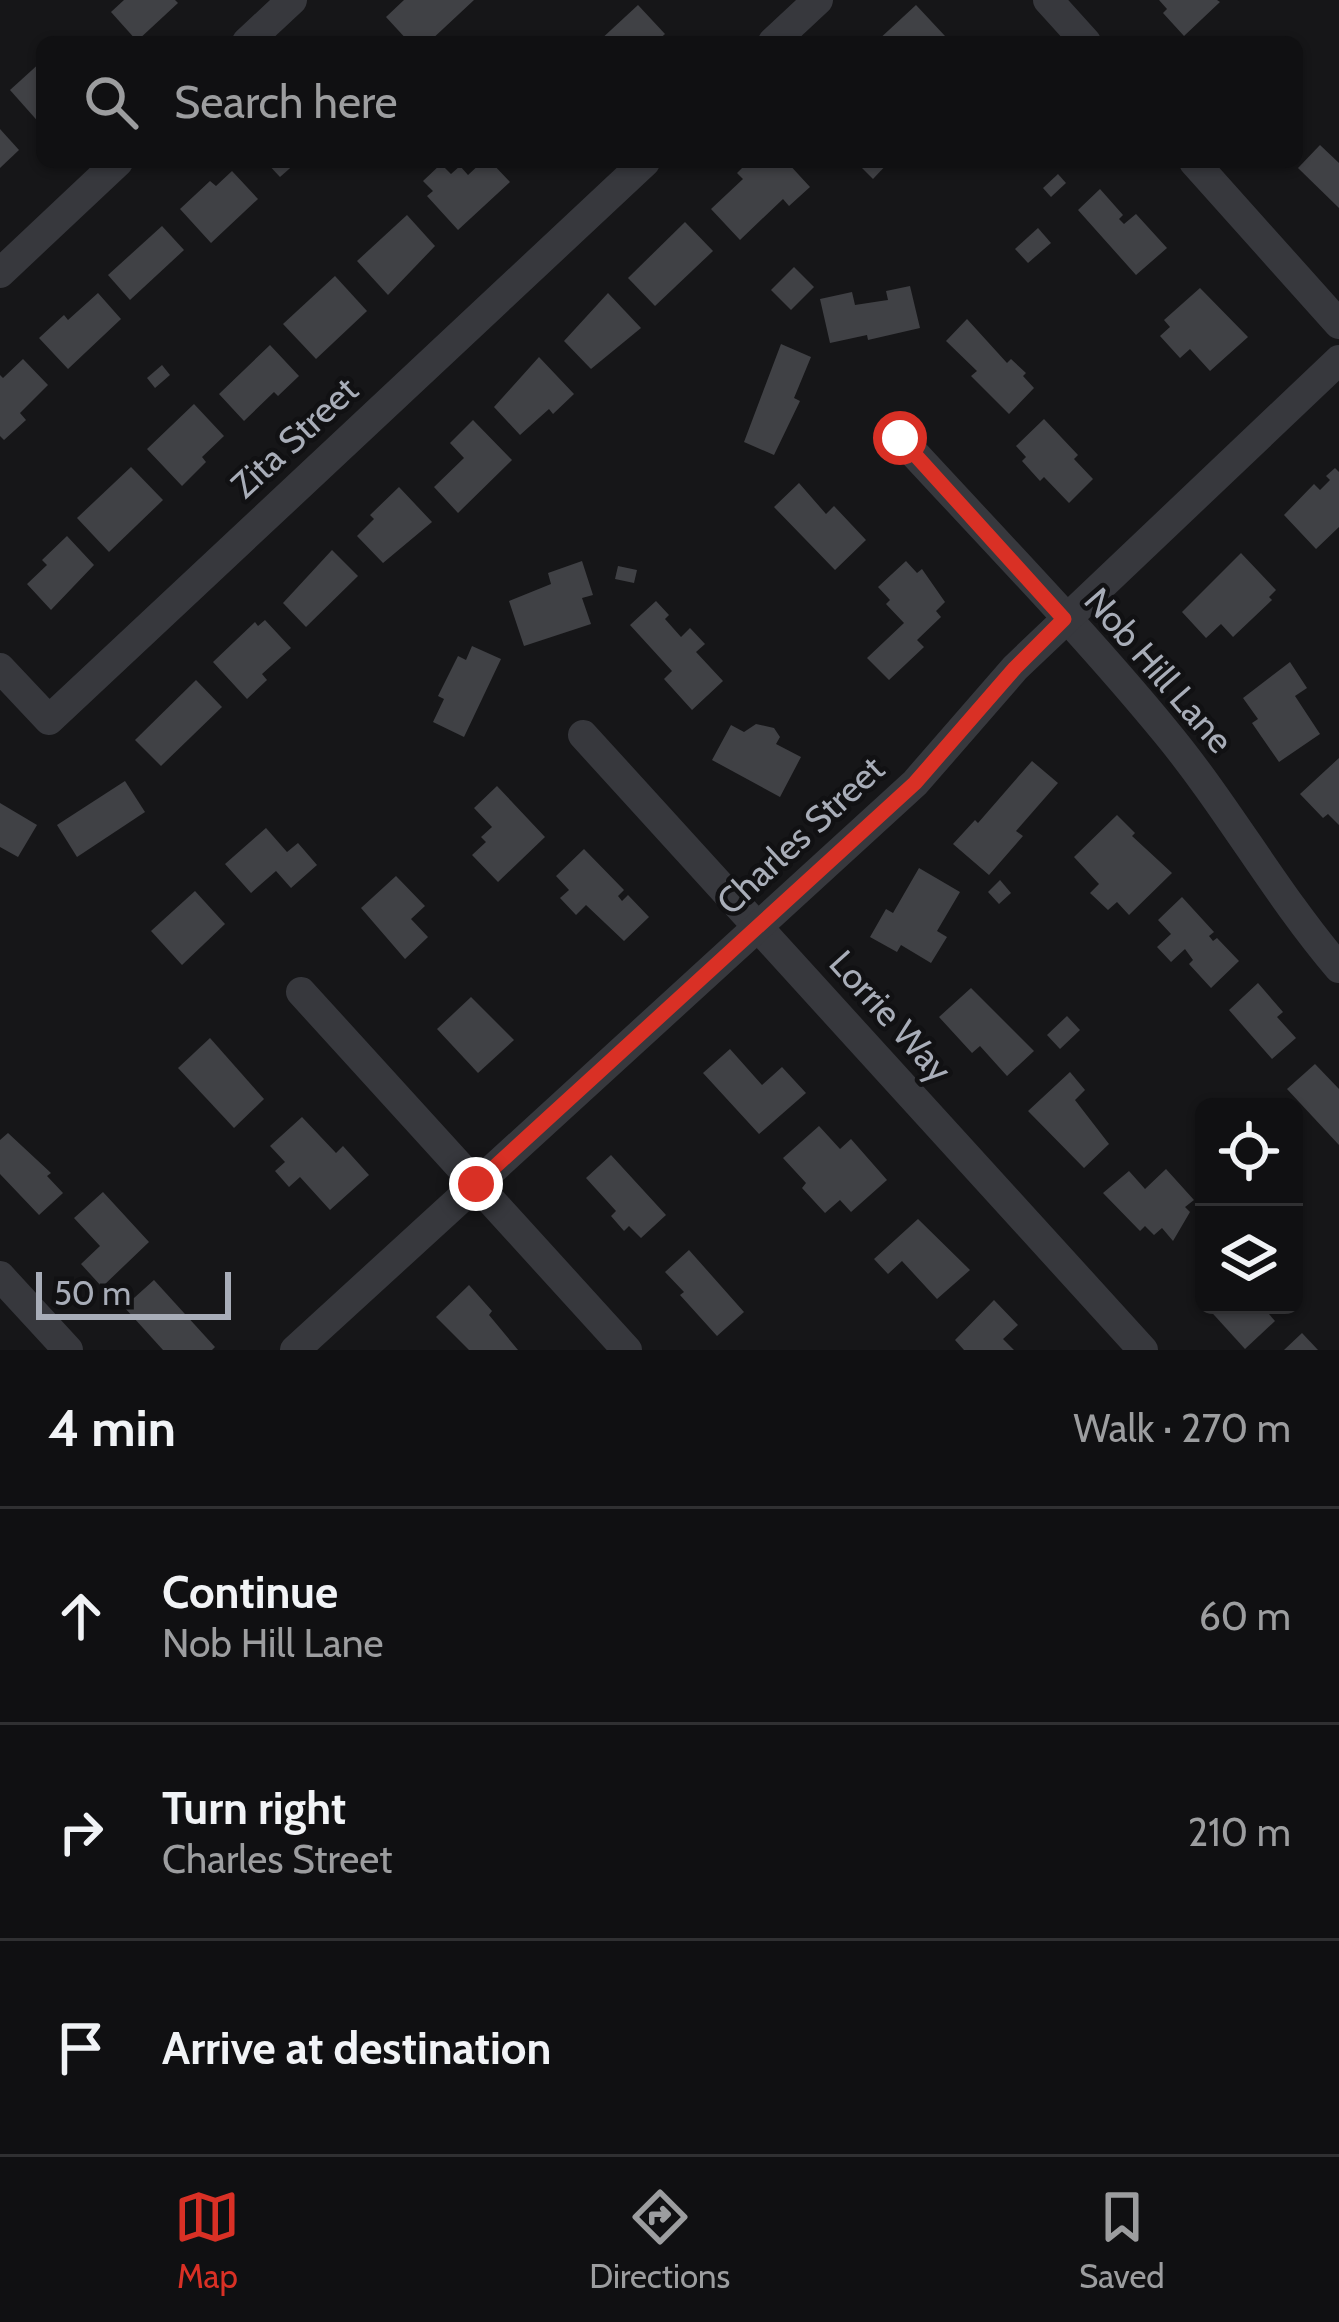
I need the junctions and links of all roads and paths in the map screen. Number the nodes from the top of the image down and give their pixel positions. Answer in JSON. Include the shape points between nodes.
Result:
{"nodes":[{"id":1,"x":292,"y":0,"type":"edge"},
{"id":2,"x":818,"y":0,"type":"edge"},
{"id":3,"x":1048,"y":0,"type":"edge"},
{"id":4,"x":253,"y":36,"type":"edge"},
{"id":5,"x":779,"y":36,"type":"edge"},
{"id":6,"x":1081,"y":36,"type":"edge"},
{"id":7,"x":112,"y":168,"type":"edge"},
{"id":8,"x":639,"y":168,"type":"edge"},
{"id":9,"x":1199,"y":168,"type":"edge"},
{"id":10,"x":0,"y":273,"type":"edge"},
{"id":11,"x":1339,"y":324,"type":"edge"},
{"id":12,"x":1339,"y":360,"type":"edge"},
{"id":13,"x":900,"y":438,"type":"dead end"},
{"id":14,"x":1064,"y":619,"type":"junction"},
{"id":15,"x":0,"y":668,"type":"edge"},
{"id":16,"x":583,"y":735,"type":"dead end"},
{"id":17,"x":758,"y":927,"type":"junction"},
{"id":18,"x":1339,"y":968,"type":"edge"},
{"id":19,"x":301,"y":992,"type":"dead end"},
{"id":20,"x":476,"y":1184,"type":"junction"},
{"id":21,"x":0,"y":1276,"type":"edge"},
{"id":22,"x":68,"y":1350,"type":"edge"},
{"id":23,"x":295,"y":1350,"type":"edge"},
{"id":24,"x":627,"y":1350,"type":"edge"},
{"id":25,"x":1142,"y":1350,"type":"edge"}],
"edges":[{"from":1,"to":4,"type":"street"},
{"from":2,"to":5,"type":"street"},
{"from":3,"to":6,"type":"street"},
{"from":7,"to":10,"type":"street"},
{"from":8,"to":15,"type":"street","name":"Zita Street","via":[[49,720]]},
{"from":9,"to":11,"type":"street"},
{"from":12,"to":14,"type":"street","name":"Charles Street"},
{"from":13,"to":14,"type":"street","name":"Nob Hill Lane"},
{"from":14,"to":17,"type":"street","name":"Charles Street","via":[[915,783]]},
{"from":14,"to":18,"type":"street","name":"Nob Hill Lane","via":[[1165,730]]},
{"from":16,"to":17,"type":"street","name":"Lorrie Way"},
{"from":17,"to":20,"type":"street","name":"Charles Street"},
{"from":17,"to":25,"type":"street","name":"Lorrie Way"},
{"from":19,"to":20,"type":"street"},
{"from":20,"to":23,"type":"street","name":"Charles Street"},
{"from":20,"to":24,"type":"street"},
{"from":21,"to":22,"type":"street"}]}
